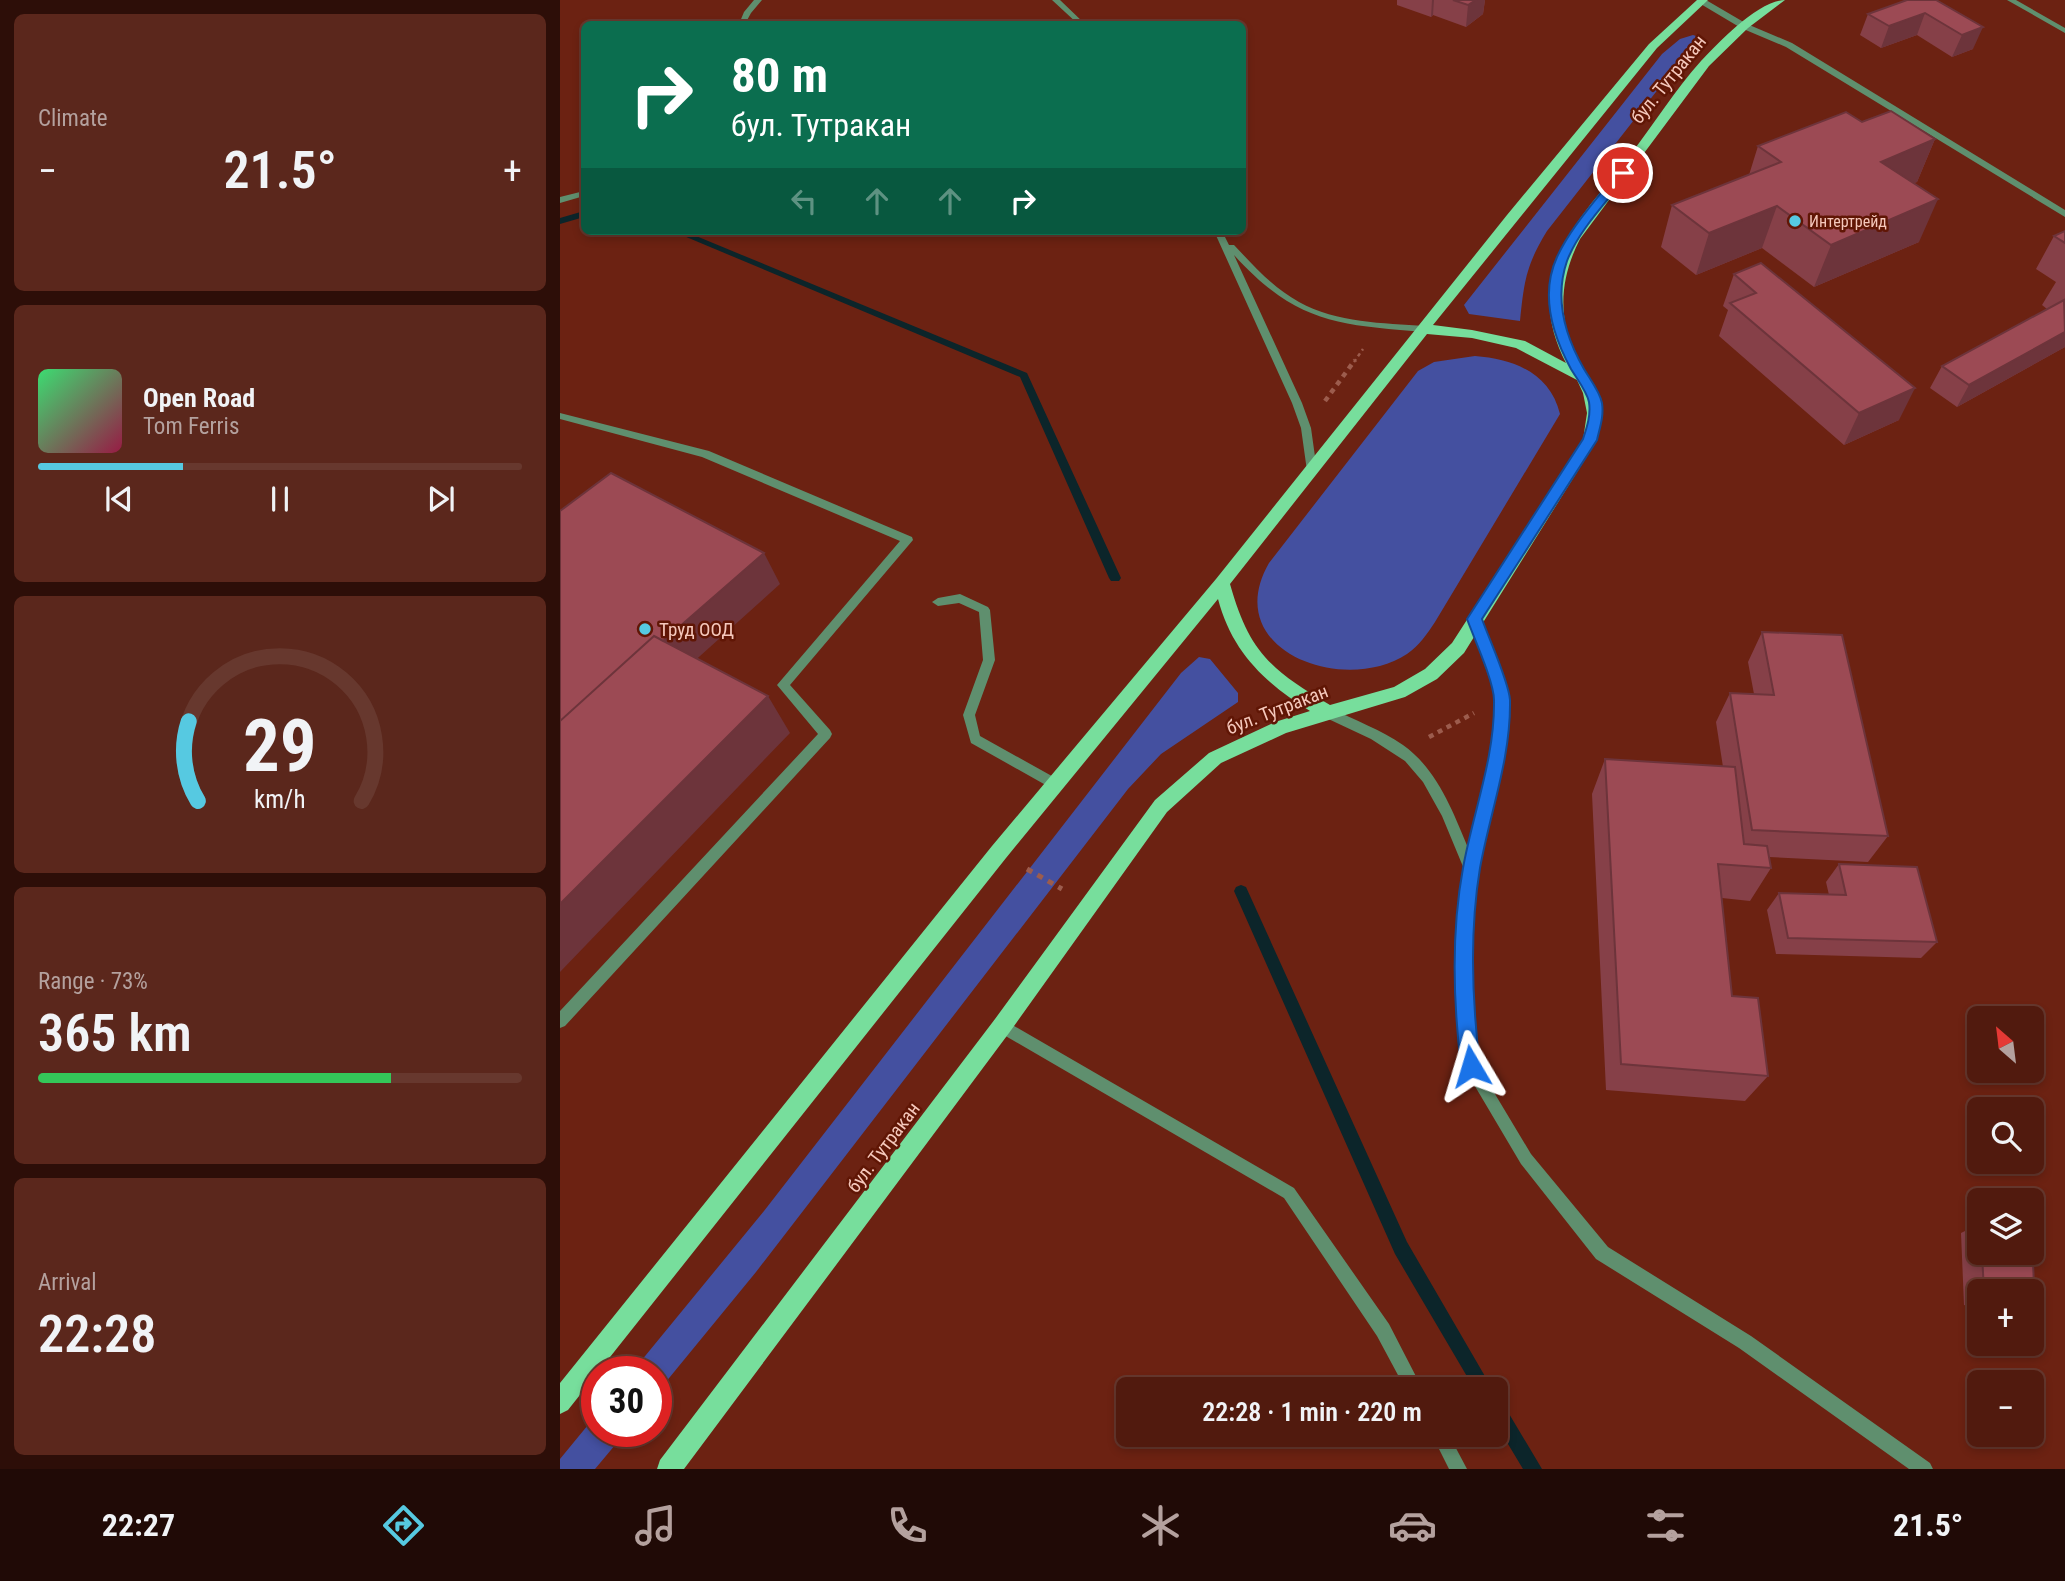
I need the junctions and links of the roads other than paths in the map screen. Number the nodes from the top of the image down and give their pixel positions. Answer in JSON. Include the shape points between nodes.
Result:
{"nodes":[{"id":1,"x":758,"y":0,"type":"edge"},
{"id":2,"x":1056,"y":0,"type":"edge"},
{"id":3,"x":1780,"y":0,"type":"edge"},
{"id":4,"x":2011,"y":0,"type":"edge"},
{"id":5,"x":1702,"y":1,"type":"edge"},
{"id":6,"x":744,"y":21,"type":"edge"},
{"id":7,"x":1079,"y":21,"type":"edge"},
{"id":8,"x":1744,"y":26,"type":"junction"},
{"id":9,"x":2065,"y":31,"type":"edge"},
{"id":10,"x":581,"y":195,"type":"edge"},
{"id":11,"x":560,"y":200,"type":"edge"},
{"id":12,"x":2065,"y":214,"type":"edge"},
{"id":13,"x":1220,"y":235,"type":"edge"},
{"id":14,"x":1221,"y":235,"type":"edge"},
{"id":15,"x":1424,"y":328,"type":"junction"},
{"id":16,"x":1585,"y":378,"type":"junction"},
{"id":17,"x":560,"y":416,"type":"edge"},
{"id":18,"x":1312,"y":471,"type":"junction"},
{"id":19,"x":1222,"y":583,"type":"junction"},
{"id":20,"x":939,"y":602,"type":"dead end"},
{"id":21,"x":1475,"y":619,"type":"junction"},
{"id":22,"x":1326,"y":712,"type":"junction"},
{"id":23,"x":1055,"y":784,"type":"junction"},
{"id":24,"x":1471,"y":869,"type":"junction"},
{"id":25,"x":560,"y":1021,"type":"edge"},
{"id":26,"x":1002,"y":1026,"type":"junction"},
{"id":27,"x":1408,"y":1377,"type":"edge"},
{"id":28,"x":560,"y":1402,"type":"edge"},
{"id":29,"x":1446,"y":1447,"type":"edge"},
{"id":30,"x":669,"y":1469,"type":"edge"},
{"id":31,"x":1458,"y":1469,"type":"edge"},
{"id":32,"x":1924,"y":1469,"type":"edge"}],
"edges":[{"from":1,"to":6,"type":"street"},
{"from":2,"to":7,"type":"street"},
{"from":3,"to":8,"type":"main road","name":"бул. Тутракан"},
{"from":4,"to":9,"type":"street"},
{"from":5,"to":8,"type":"street"},
{"from":5,"to":15,"type":"main road","name":"бул. Тутракан","via":[[1653,46]]},
{"from":8,"to":12,"type":"street","via":[[1789,45]]},
{"from":8,"to":16,"type":"main road","name":"бул. Тутракан","via":[[1705,64],[1562,258],[1555,289],[1559,328]]},
{"from":10,"to":11,"type":"street"},
{"from":13,"to":18,"type":"street","via":[[1297,403]]},
{"from":14,"to":15,"type":"street","via":[[1253,274],[1286,301],[1351,324]]},
{"from":15,"to":16,"type":"main road","via":[[1520,344]]},
{"from":15,"to":18,"type":"main road","name":"бул. Тутракан"},
{"from":16,"to":21,"type":"main road","name":"бул. Тутракан","via":[[1595,400],[1590,440]]},
{"from":17,"to":25,"type":"street","via":[[705,454],[908,540],[783,685],[826,734]]},
{"from":18,"to":19,"type":"main road","name":"бул. Тутракан"},
{"from":19,"to":22,"type":"main road","via":[[1231,620],[1257,663]]},
{"from":19,"to":23,"type":"main road","name":"бул. Тутракан"},
{"from":20,"to":23,"type":"street","via":[[960,598],[984,610],[989,660],[968,715],[975,739]]},
{"from":21,"to":22,"type":"main road","name":"бул. Тутракан","via":[[1458,648],[1431,674],[1399,692]]},
{"from":21,"to":24,"type":"street","via":[[1502,697],[1496,768]]},
{"from":22,"to":24,"type":"street","via":[[1387,741],[1419,767],[1439,798]]},
{"from":22,"to":26,"type":"main road","name":"бул. Тутракан","via":[[1215,758],[1186,781],[1161,806]]},
{"from":23,"to":28,"type":"main road","name":"бул. Тутракан"},
{"from":24,"to":32,"type":"street","via":[[1463,1005],[1471,1066],[1526,1159],[1602,1253],[1745,1342]]},
{"from":26,"to":27,"type":"street","via":[[1289,1193],[1383,1330]]},
{"from":26,"to":30,"type":"main road","name":"бул. Тутракан"},
{"from":29,"to":31,"type":"street"}]}
